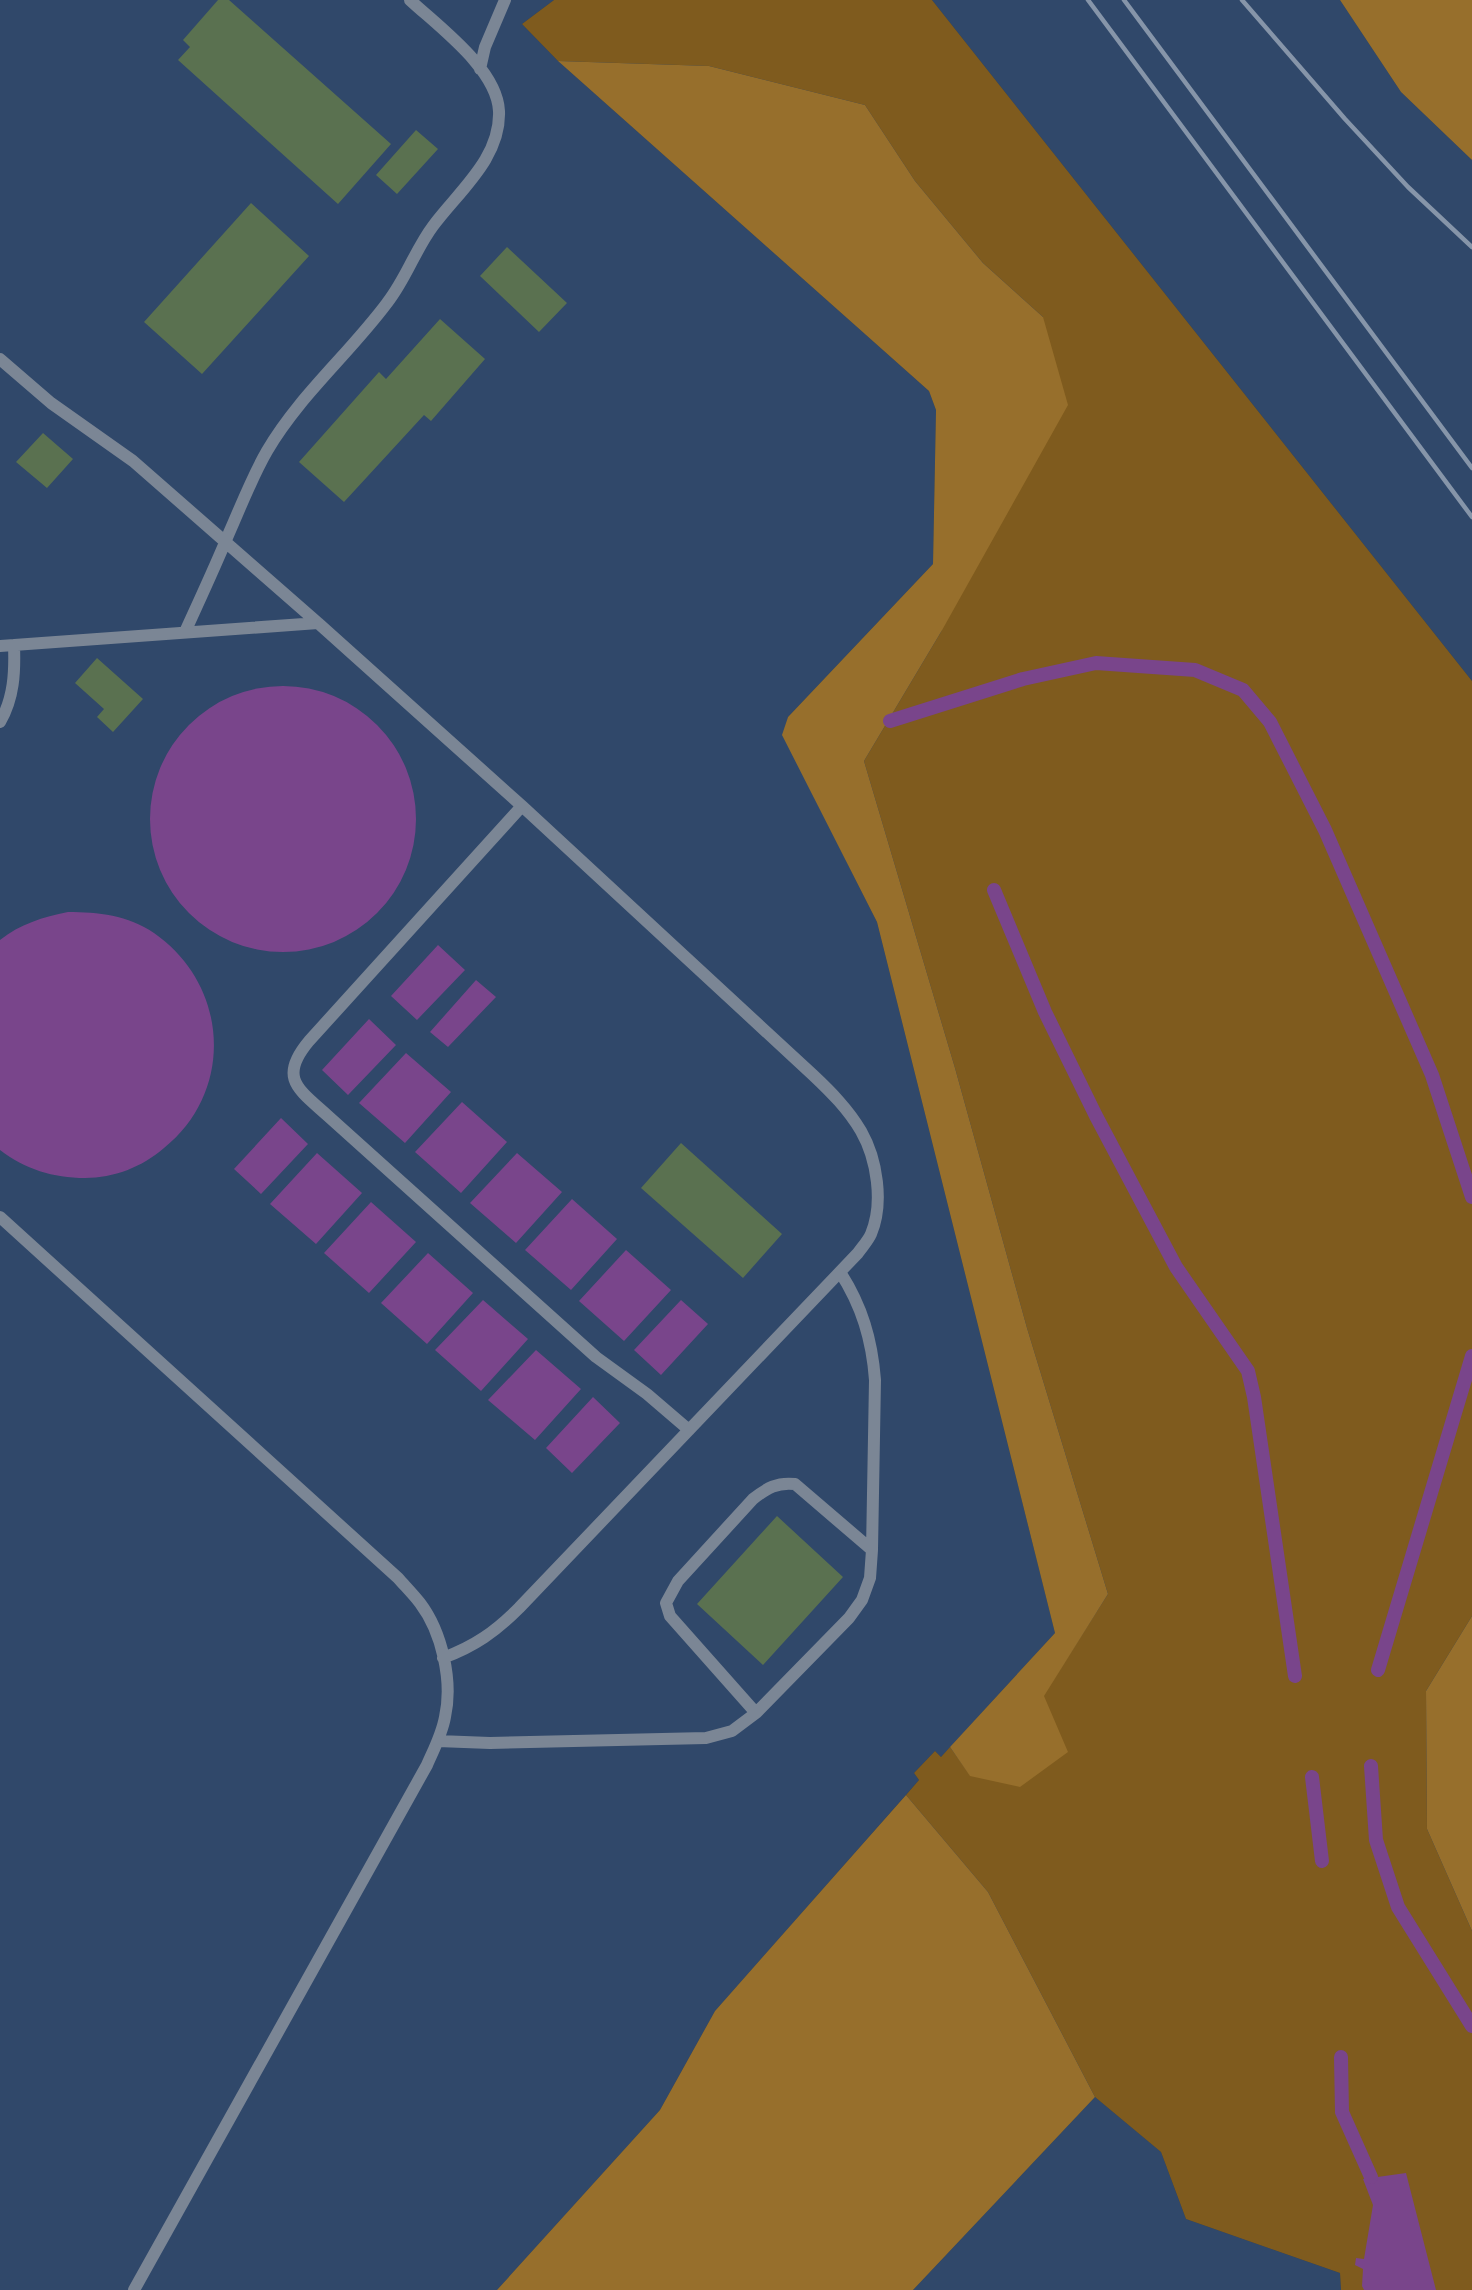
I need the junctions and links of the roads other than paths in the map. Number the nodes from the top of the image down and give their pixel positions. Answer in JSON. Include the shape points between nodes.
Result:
{"nodes":[{"id":1,"x":410,"y":0,"type":"edge"},
{"id":2,"x":505,"y":0,"type":"edge"},
{"id":3,"x":480,"y":69,"type":"junction"},
{"id":4,"x":0,"y":359,"type":"edge"},
{"id":5,"x":226,"y":542,"type":"junction"},
{"id":6,"x":318,"y":623,"type":"junction"},
{"id":7,"x":184,"y":632,"type":"junction"},
{"id":8,"x":14,"y":645,"type":"junction"},
{"id":9,"x":0,"y":646,"type":"edge"},
{"id":10,"x":0,"y":722,"type":"edge"},
{"id":11,"x":522,"y":806,"type":"junction"},
{"id":12,"x":0,"y":1217,"type":"edge"},
{"id":13,"x":840,"y":1272,"type":"junction"},
{"id":14,"x":689,"y":1430,"type":"junction"},
{"id":15,"x":872,"y":1550,"type":"junction"},
{"id":16,"x":443,"y":1659,"type":"junction"},
{"id":17,"x":756,"y":1713,"type":"junction"},
{"id":18,"x":438,"y":1741,"type":"junction"},
{"id":19,"x":134,"y":2290,"type":"edge"}],
"edges":[{"from":1,"to":3,"type":"lane"},
{"from":2,"to":3,"type":"lane","via":[[488,38]]},
{"from":3,"to":5,"type":"lane","via":[[499,108],[499,129],[491,151],[432,226],[403,283],[285,423],[267,451]]},
{"from":4,"to":5,"type":"lane","via":[[51,403],[133,461]]},
{"from":5,"to":6,"type":"lane"},
{"from":5,"to":7,"type":"lane"},
{"from":6,"to":7,"type":"lane"},
{"from":6,"to":11,"type":"lane"},
{"from":7,"to":8,"type":"lane"},
{"from":8,"to":9,"type":"lane"},
{"from":8,"to":10,"type":"lane","via":[[12,692]]},
{"from":11,"to":13,"type":"lane","via":[[813,1074],[862,1132],[876,1181],[878,1209],[870,1235]]},
{"from":11,"to":14,"type":"lane","via":[[309,1041],[294,1060],[292,1072],[303,1093],[328,1116],[596,1357]]},
{"from":12,"to":16,"type":"lane","via":[[398,1578],[421,1604],[435,1630]]},
{"from":13,"to":14,"type":"lane"},
{"from":13,"to":15,"type":"lane","via":[[860,1309],[873,1358]]},
{"from":14,"to":16,"type":"lane","via":[[495,1631],[468,1649]]},
{"from":15,"to":17,"type":"lane","via":[[870,1578],[862,1600]]},
{"from":15,"to":17,"type":"lane","via":[[795,1484],[782,1483],[753,1499],[678,1581],[666,1604],[670,1616]]},
{"from":16,"to":18,"type":"lane","via":[[446,1716]]},
{"from":17,"to":18,"type":"lane","via":[[732,1731],[706,1738]]},
{"from":18,"to":19,"type":"lane"}]}
